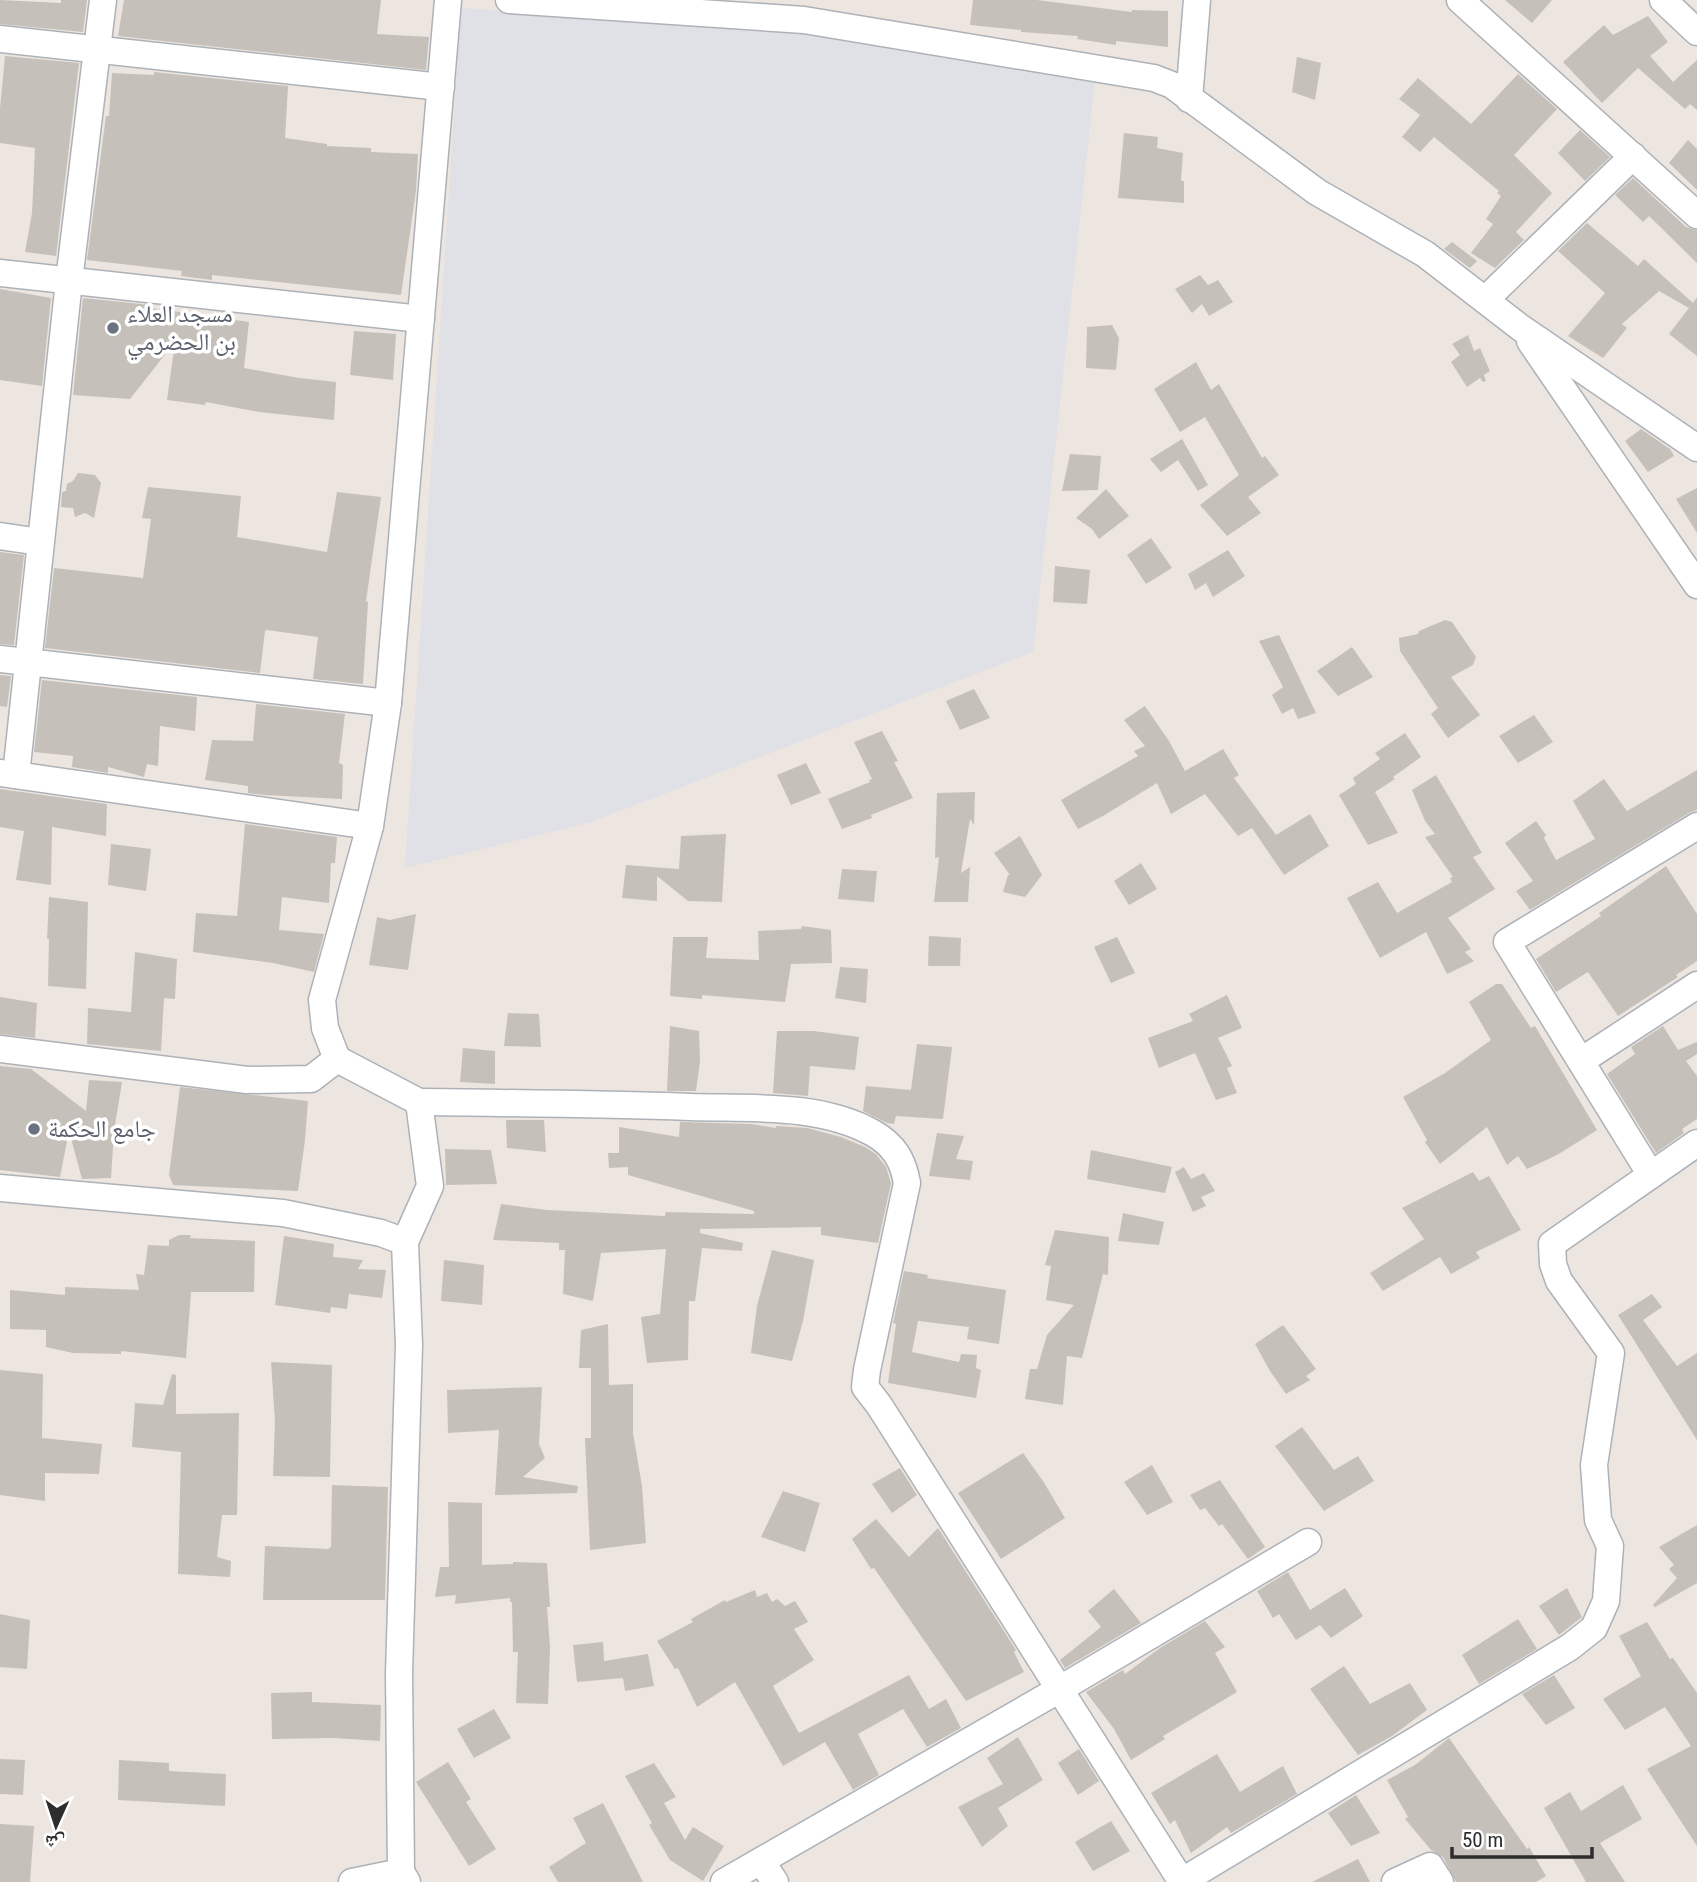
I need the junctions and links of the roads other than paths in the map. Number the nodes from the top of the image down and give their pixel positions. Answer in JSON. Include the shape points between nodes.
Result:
{"nodes":[{"id":1,"x":103,"y":0,"type":"edge"},
{"id":2,"x":448,"y":0,"type":"edge"},
{"id":3,"x":509,"y":0,"type":"edge"},
{"id":4,"x":1197,"y":0,"type":"edge"},
{"id":5,"x":1460,"y":0,"type":"edge"},
{"id":6,"x":1663,"y":0,"type":"edge"},
{"id":7,"x":1697,"y":32,"type":"edge"},
{"id":8,"x":0,"y":39,"type":"edge"},
{"id":9,"x":97,"y":50,"type":"junction"},
{"id":10,"x":441,"y":87,"type":"junction"},
{"id":11,"x":1189,"y":99,"type":"junction"},
{"id":12,"x":1633,"y":156,"type":"junction"},
{"id":13,"x":1697,"y":215,"type":"edge"},
{"id":14,"x":0,"y":272,"type":"edge"},
{"id":15,"x":69,"y":281,"type":"junction"},
{"id":16,"x":1485,"y":300,"type":"junction"},
{"id":17,"x":421,"y":319,"type":"junction"},
{"id":18,"x":1521,"y":328,"type":"junction"},
{"id":19,"x":1697,"y":448,"type":"edge"},
{"id":20,"x":0,"y":536,"type":"edge"},
{"id":21,"x":40,"y":542,"type":"junction"},
{"id":22,"x":1697,"y":585,"type":"edge"},
{"id":23,"x":0,"y":659,"type":"edge"},
{"id":24,"x":27,"y":662,"type":"junction"},
{"id":25,"x":388,"y":703,"type":"junction"},
{"id":26,"x":8,"y":774,"type":"edge"},
{"id":27,"x":370,"y":825,"type":"junction"},
{"id":28,"x":1697,"y":826,"type":"edge"},
{"id":29,"x":1697,"y":985,"type":"edge"},
{"id":30,"x":0,"y":1049,"type":"edge"},
{"id":31,"x":337,"y":1059,"type":"junction"},
{"id":32,"x":1581,"y":1061,"type":"junction"},
{"id":33,"x":419,"y":1102,"type":"junction"},
{"id":34,"x":1697,"y":1143,"type":"edge"},
{"id":35,"x":1651,"y":1175,"type":"junction"},
{"id":36,"x":0,"y":1188,"type":"edge"},
{"id":37,"x":405,"y":1242,"type":"junction"},
{"id":38,"x":1308,"y":1542,"type":"dead end"},
{"id":39,"x":1060,"y":1689,"type":"junction"},
{"id":40,"x":768,"y":1871,"type":"edge"},
{"id":41,"x":404,"y":1877,"type":"edge"},
{"id":42,"x":352,"y":1882,"type":"edge"},
{"id":43,"x":724,"y":1882,"type":"edge"},
{"id":44,"x":1182,"y":1882,"type":"edge"},
{"id":45,"x":1395,"y":1882,"type":"edge"},
{"id":46,"x":1440,"y":1882,"type":"edge"}],
"edges":[{"from":1,"to":9,"type":"street"},
{"from":2,"to":10,"type":"street"},
{"from":3,"to":11,"type":"street","via":[[804,20],[1154,78]]},
{"from":4,"to":11,"type":"street"},
{"from":5,"to":12,"type":"street"},
{"from":6,"to":7,"type":"street"},
{"from":8,"to":9,"type":"street"},
{"from":9,"to":10,"type":"street"},
{"from":9,"to":15,"type":"street"},
{"from":10,"to":17,"type":"street"},
{"from":11,"to":16,"type":"street","via":[[1317,192],[1426,254]]},
{"from":12,"to":13,"type":"street"},
{"from":12,"to":16,"type":"street"},
{"from":14,"to":15,"type":"street"},
{"from":15,"to":17,"type":"street"},
{"from":15,"to":21,"type":"street"},
{"from":16,"to":18,"type":"street"},
{"from":17,"to":25,"type":"street"},
{"from":18,"to":19,"type":"street"},
{"from":18,"to":22,"type":"street"},
{"from":20,"to":21,"type":"street"},
{"from":21,"to":24,"type":"street"},
{"from":23,"to":24,"type":"street"},
{"from":24,"to":25,"type":"street"},
{"from":24,"to":26,"type":"street"},
{"from":25,"to":27,"type":"street"},
{"from":26,"to":27,"type":"street"},
{"from":27,"to":31,"type":"street","via":[[322,1000],[325,1028]]},
{"from":28,"to":32,"type":"street","via":[[1507,942]]},
{"from":29,"to":32,"type":"street"},
{"from":30,"to":31,"type":"street","via":[[247,1080],[311,1079]]},
{"from":31,"to":33,"type":"street"},
{"from":32,"to":35,"type":"street"},
{"from":33,"to":37,"type":"street","via":[[430,1186]]},
{"from":33,"to":39,"type":"street","via":[[797,1111],[841,1120],[892,1146],[904,1165],[907,1183],[866,1387]]},
{"from":34,"to":35,"type":"street"},
{"from":35,"to":44,"type":"street","via":[[1552,1244],[1559,1281],[1611,1353],[1594,1465],[1598,1520],[1610,1546],[1609,1573],[1606,1601],[1594,1628],[1570,1647]]},
{"from":36,"to":37,"type":"street","via":[[283,1213]]},
{"from":37,"to":41,"type":"street","via":[[408,1345],[399,1674]]},
{"from":38,"to":39,"type":"street"},
{"from":39,"to":40,"type":"street"},
{"from":39,"to":44,"type":"street"},
{"from":40,"to":43,"type":"street"},
{"from":41,"to":42,"type":"street"},
{"from":45,"to":46,"type":"street","via":[[1430,1867]]}]}
